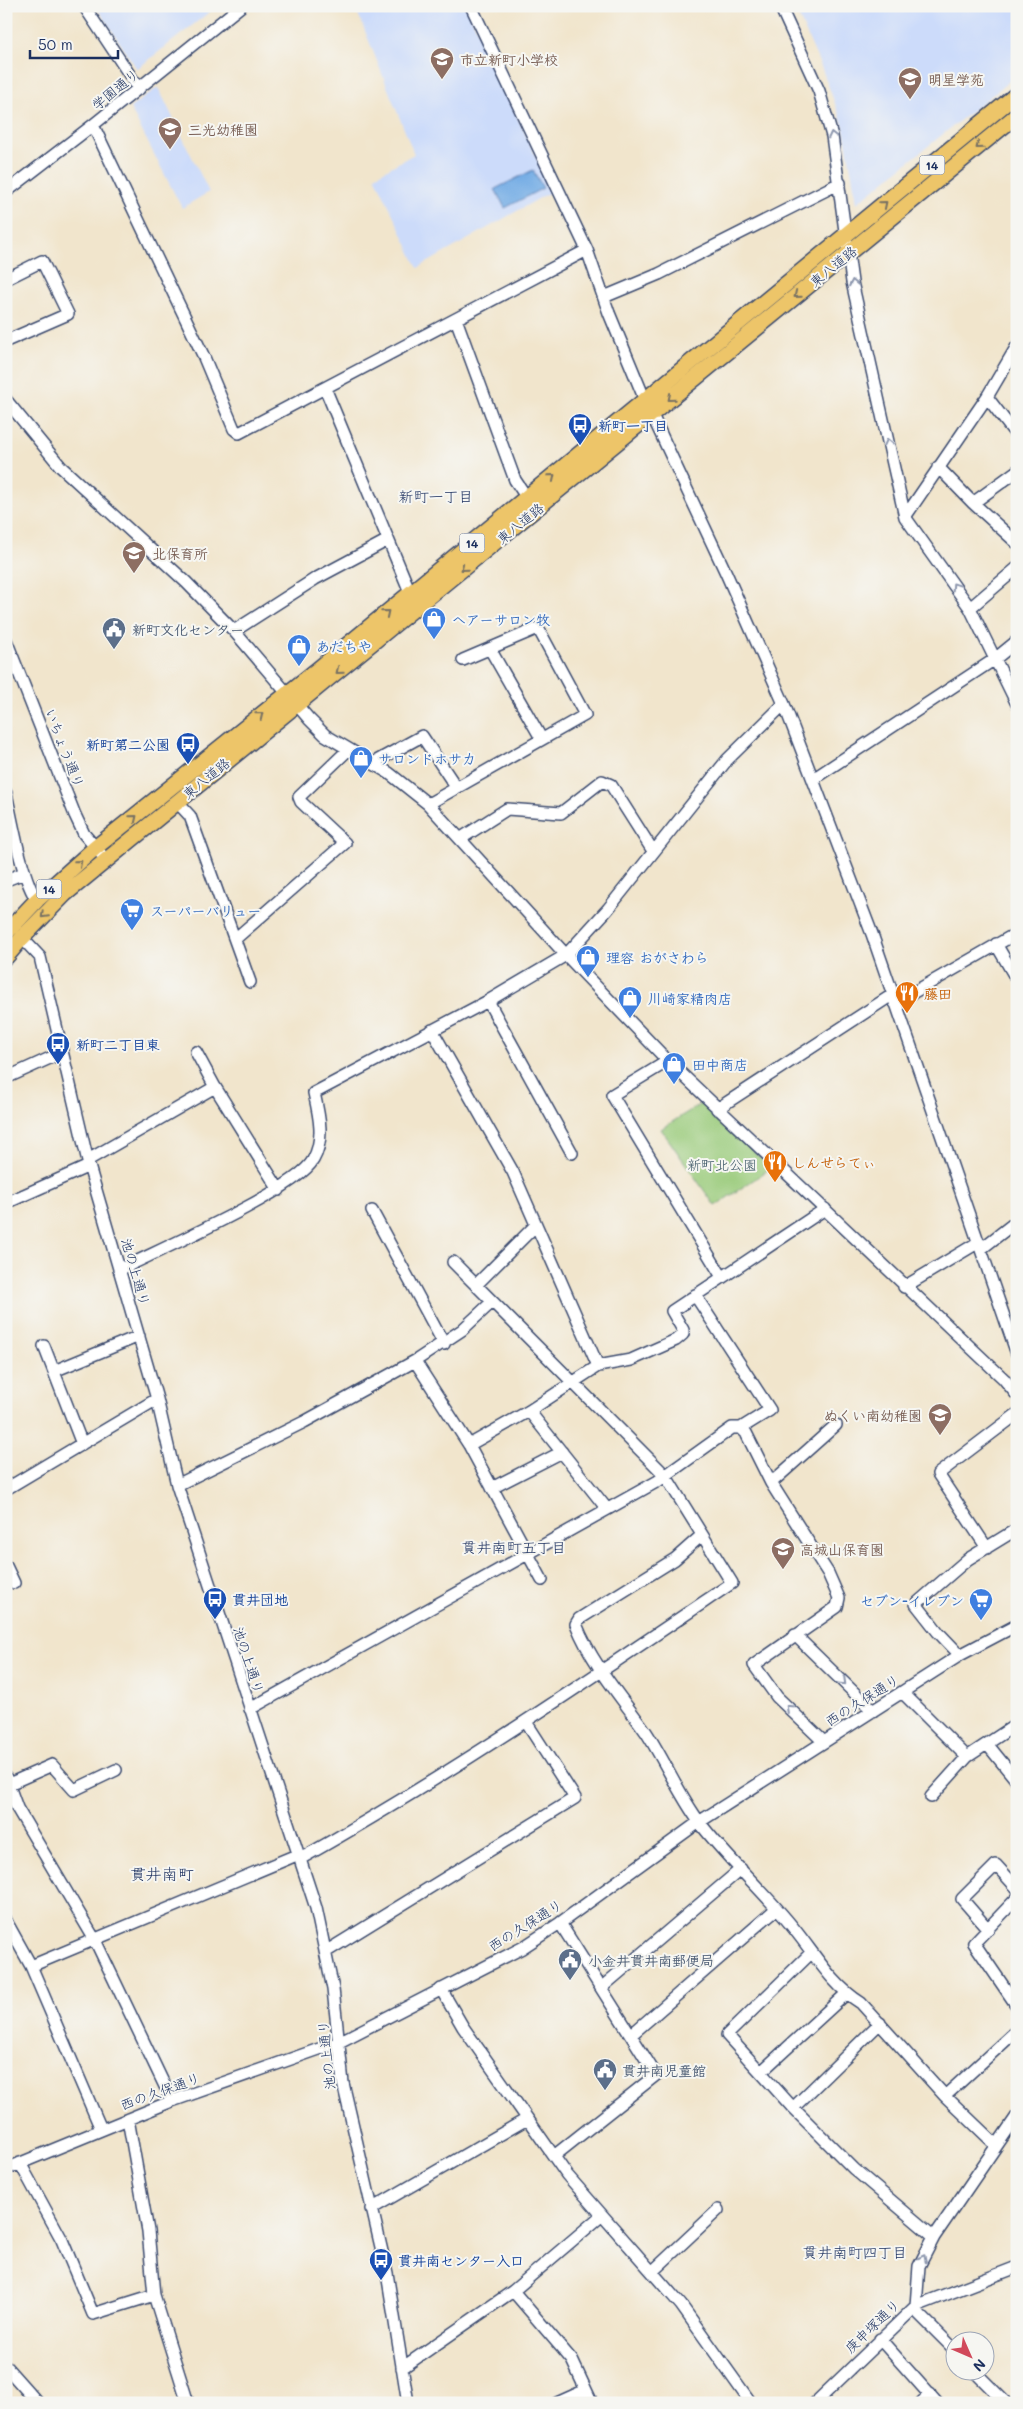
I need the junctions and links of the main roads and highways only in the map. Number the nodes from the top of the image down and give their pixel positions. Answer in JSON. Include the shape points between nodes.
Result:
{"nodes":[{"id":1,"x":1017,"y":94,"type":"edge"},
{"id":2,"x":1017,"y":115,"type":"edge"},
{"id":3,"x":291,"y":701,"type":"junction"},
{"id":4,"x":6,"y":933,"type":"edge"},
{"id":5,"x":6,"y":957,"type":"edge"}],
"edges":[{"from":3,"to":1,"type":"main road","name":"東八道路","number":"14","one_way":true,"via":[[410,592]]},
{"from":2,"to":3,"type":"main road","name":"東八道路","number":"14","one_way":true,"via":[[652,414]]},
{"from":4,"to":3,"type":"main road","name":"東八道路","number":"14","one_way":true,"via":[[96,848]]},
{"from":3,"to":5,"type":"main road","name":"東八道路","number":"14","one_way":true,"via":[[177,802],[65,894]]}]}
